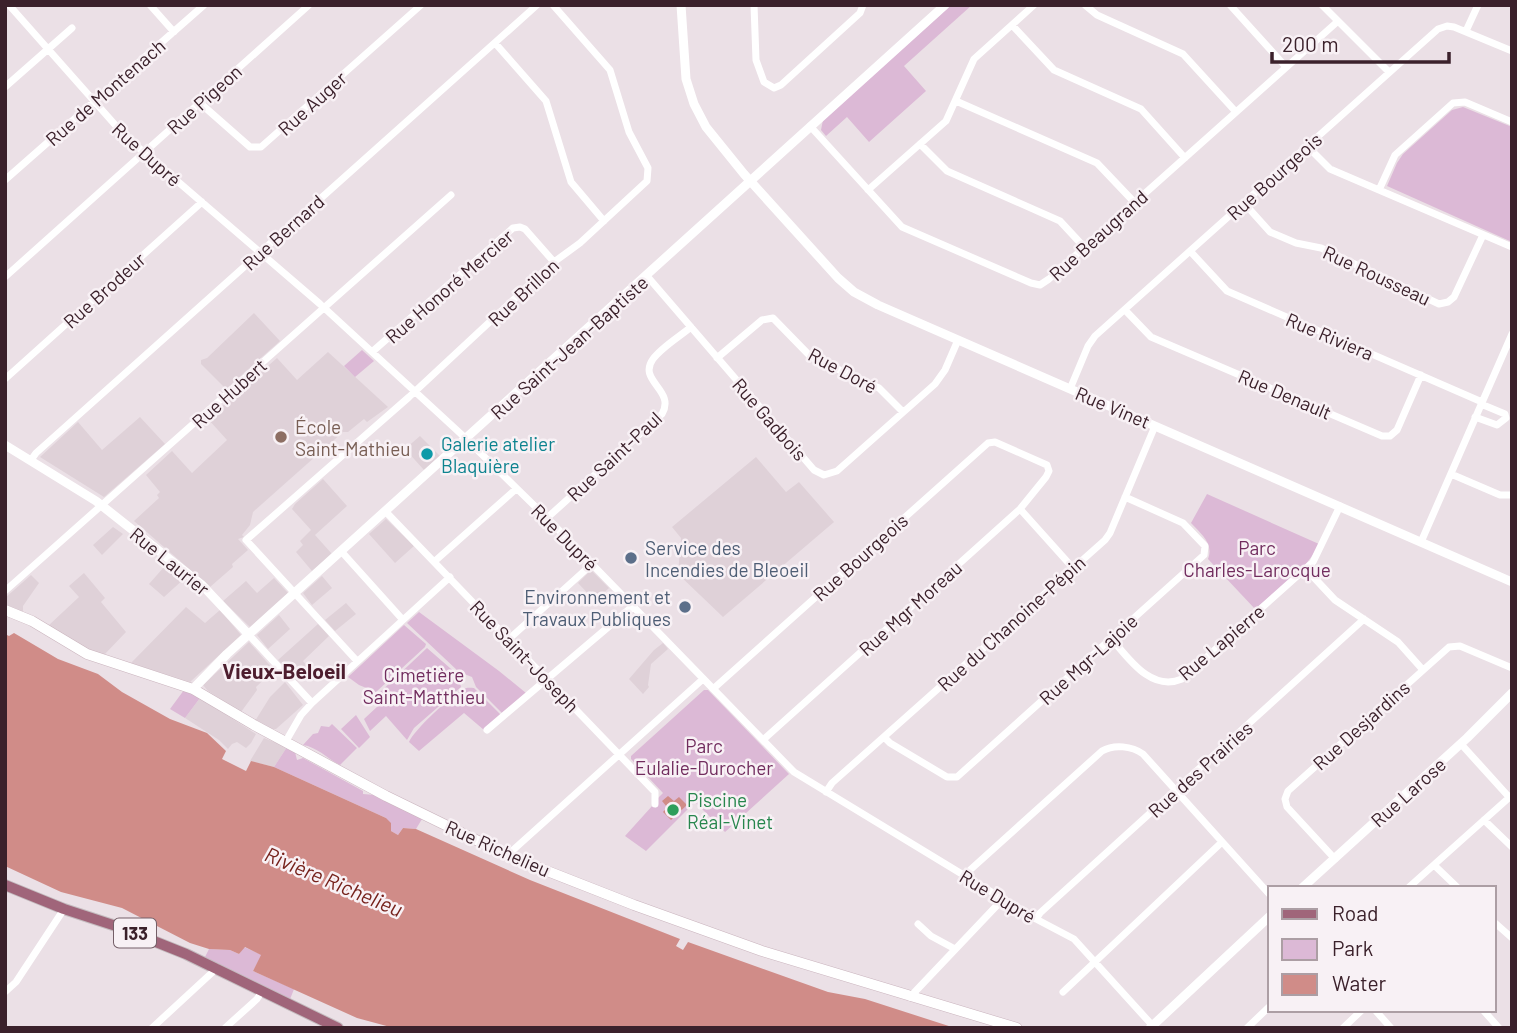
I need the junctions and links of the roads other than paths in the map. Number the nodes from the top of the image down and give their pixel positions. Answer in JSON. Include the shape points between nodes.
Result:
{"nodes":[{"id":1,"x":9,"y":5,"type":"edge"},
{"id":2,"x":150,"y":5,"type":"edge"},
{"id":3,"x":204,"y":5,"type":"edge"},
{"id":4,"x":309,"y":5,"type":"edge"},
{"id":5,"x":421,"y":5,"type":"edge"},
{"id":6,"x":537,"y":5,"type":"edge"},
{"id":7,"x":553,"y":5,"type":"edge"},
{"id":8,"x":681,"y":5,"type":"edge"},
{"id":9,"x":754,"y":5,"type":"edge"},
{"id":10,"x":863,"y":5,"type":"edge"},
{"id":11,"x":945,"y":5,"type":"edge"},
{"id":12,"x":1034,"y":5,"type":"edge"},
{"id":13,"x":1085,"y":5,"type":"edge"},
{"id":14,"x":1230,"y":5,"type":"edge"},
{"id":15,"x":1322,"y":5,"type":"edge"},
{"id":16,"x":1478,"y":5,"type":"edge"},
{"id":17,"x":1337,"y":22,"type":"junction"},
{"id":18,"x":1012,"y":25,"type":"junction"},
{"id":19,"x":72,"y":28,"type":"dead end"},
{"id":20,"x":1466,"y":31,"type":"junction"},
{"id":21,"x":174,"y":32,"type":"junction"},
{"id":22,"x":495,"y":43,"type":"junction"},
{"id":23,"x":48,"y":49,"type":"junction"},
{"id":24,"x":1512,"y":51,"type":"edge"},
{"id":25,"x":1286,"y":67,"type":"junction"},
{"id":26,"x":1389,"y":72,"type":"junction"},
{"id":27,"x":5,"y":87,"type":"edge"},
{"id":28,"x":93,"y":101,"type":"junction"},
{"id":29,"x":956,"y":101,"type":"junction"},
{"id":30,"x":200,"y":103,"type":"junction"},
{"id":31,"x":1236,"y":112,"type":"junction"},
{"id":32,"x":1512,"y":122,"type":"edge"},
{"id":33,"x":810,"y":126,"type":"junction"},
{"id":34,"x":920,"y":144,"type":"junction"},
{"id":35,"x":1307,"y":146,"type":"junction"},
{"id":36,"x":145,"y":152,"type":"junction"},
{"id":37,"x":1185,"y":158,"type":"junction"},
{"id":38,"x":5,"y":180,"type":"edge"},
{"id":39,"x":750,"y":181,"type":"junction"},
{"id":40,"x":868,"y":190,"type":"junction"},
{"id":41,"x":1379,"y":190,"type":"junction"},
{"id":42,"x":451,"y":195,"type":"dead end"},
{"id":43,"x":202,"y":202,"type":"junction"},
{"id":44,"x":1135,"y":203,"type":"junction"},
{"id":45,"x":1244,"y":203,"type":"junction"},
{"id":46,"x":604,"y":221,"type":"junction"},
{"id":47,"x":1483,"y":235,"type":"junction"},
{"id":48,"x":1512,"y":247,"type":"edge"},
{"id":49,"x":1085,"y":248,"type":"junction"},
{"id":50,"x":1190,"y":251,"type":"junction"},
{"id":51,"x":261,"y":252,"type":"junction"},
{"id":52,"x":554,"y":262,"type":"junction"},
{"id":53,"x":647,"y":276,"type":"junction"},
{"id":54,"x":5,"y":277,"type":"edge"},
{"id":55,"x":324,"y":308,"type":"junction"},
{"id":56,"x":1125,"y":310,"type":"junction"},
{"id":57,"x":691,"y":327,"type":"junction"},
{"id":58,"x":1512,"y":334,"type":"edge"},
{"id":59,"x":958,"y":340,"type":"junction"},
{"id":60,"x":372,"y":352,"type":"junction"},
{"id":61,"x":717,"y":358,"type":"junction"},
{"id":62,"x":1421,"y":376,"type":"junction"},
{"id":63,"x":5,"y":379,"type":"edge"},
{"id":64,"x":1070,"y":389,"type":"junction"},
{"id":65,"x":415,"y":391,"type":"junction"},
{"id":66,"x":1481,"y":403,"type":"junction"},
{"id":67,"x":903,"y":412,"type":"junction"},
{"id":68,"x":1475,"y":417,"type":"junction"},
{"id":69,"x":1155,"y":426,"type":"junction"},
{"id":70,"x":466,"y":439,"type":"junction"},
{"id":71,"x":5,"y":445,"type":"edge"},
{"id":72,"x":31,"y":460,"type":"junction"},
{"id":73,"x":1048,"y":468,"type":"joint"},
{"id":74,"x":1451,"y":474,"type":"junction"},
{"id":75,"x":516,"y":489,"type":"junction"},
{"id":76,"x":1512,"y":495,"type":"edge"},
{"id":77,"x":1125,"y":497,"type":"junction"},
{"id":78,"x":103,"y":506,"type":"junction"},
{"id":79,"x":1340,"y":506,"type":"junction"},
{"id":80,"x":1020,"y":509,"type":"junction"},
{"id":81,"x":386,"y":512,"type":"junction"},
{"id":82,"x":547,"y":518,"type":"junction"},
{"id":83,"x":1421,"y":542,"type":"junction"},
{"id":84,"x":341,"y":551,"type":"junction"},
{"id":85,"x":435,"y":561,"type":"junction"},
{"id":86,"x":592,"y":564,"type":"junction"},
{"id":87,"x":1073,"y":568,"type":"junction"},
{"id":88,"x":1306,"y":569,"type":"junction"},
{"id":89,"x":450,"y":577,"type":"junction"},
{"id":90,"x":1512,"y":582,"type":"edge"},
{"id":91,"x":5,"y":591,"type":"edge"},
{"id":92,"x":295,"y":593,"type":"junction"},
{"id":93,"x":633,"y":606,"type":"junction"},
{"id":94,"x":5,"y":610,"type":"edge"},
{"id":95,"x":1364,"y":619,"type":"junction"},
{"id":96,"x":404,"y":620,"type":"junction"},
{"id":97,"x":249,"y":635,"type":"junction"},
{"id":98,"x":1111,"y":638,"type":"junction"},
{"id":99,"x":509,"y":639,"type":"junction"},
{"id":100,"x":357,"y":661,"type":"junction"},
{"id":101,"x":1512,"y":668,"type":"edge"},
{"id":102,"x":1423,"y":670,"type":"junction"},
{"id":103,"x":703,"y":679,"type":"junction"},
{"id":104,"x":548,"y":680,"type":"junction"},
{"id":105,"x":193,"y":689,"type":"junction"},
{"id":106,"x":713,"y":689,"type":"junction"},
{"id":107,"x":1512,"y":693,"type":"edge"},
{"id":108,"x":312,"y":704,"type":"junction"},
{"id":109,"x":487,"y":730,"type":"dead end"},
{"id":110,"x":884,"y":737,"type":"junction"},
{"id":111,"x":763,"y":740,"type":"junction"},
{"id":112,"x":286,"y":741,"type":"junction"},
{"id":113,"x":1461,"y":744,"type":"junction"},
{"id":114,"x":618,"y":753,"type":"junction"},
{"id":115,"x":1175,"y":791,"type":"junction"},
{"id":116,"x":826,"y":792,"type":"junction"},
{"id":117,"x":1510,"y":796,"type":"edge"},
{"id":118,"x":655,"y":804,"type":"dead end"},
{"id":119,"x":1484,"y":820,"type":"junction"},
{"id":120,"x":1222,"y":842,"type":"junction"},
{"id":121,"x":1512,"y":847,"type":"edge"},
{"id":122,"x":509,"y":856,"type":"junction"},
{"id":123,"x":1335,"y":859,"type":"junction"},
{"id":124,"x":1434,"y":864,"type":"junction"},
{"id":125,"x":966,"y":877,"type":"junction"},
{"id":126,"x":5,"y":885,"type":"edge"},
{"id":127,"x":1304,"y":886,"type":"edge"},
{"id":128,"x":1410,"y":886,"type":"edge"},
{"id":129,"x":1456,"y":886,"type":"edge"},
{"id":130,"x":1268,"y":893,"type":"edge"},
{"id":131,"x":1003,"y":899,"type":"junction"},
{"id":132,"x":64,"y":909,"type":"junction"},
{"id":133,"x":1268,"y":918,"type":"edge"},
{"id":134,"x":1036,"y":919,"type":"junction"},
{"id":135,"x":1496,"y":924,"type":"edge"},
{"id":136,"x":918,"y":925,"type":"dead end"},
{"id":137,"x":1512,"y":938,"type":"edge"},
{"id":138,"x":955,"y":950,"type":"junction"},
{"id":139,"x":1094,"y":962,"type":"junction"},
{"id":140,"x":217,"y":968,"type":"junction"},
{"id":141,"x":262,"y":991,"type":"junction"},
{"id":142,"x":5,"y":992,"type":"edge"},
{"id":143,"x":1063,"y":992,"type":"dead end"},
{"id":144,"x":911,"y":997,"type":"junction"},
{"id":145,"x":1268,"y":1008,"type":"edge"},
{"id":146,"x":1360,"y":1012,"type":"edge"},
{"id":147,"x":1377,"y":1012,"type":"edge"},
{"id":148,"x":1485,"y":1012,"type":"edge"},
{"id":149,"x":156,"y":1026,"type":"edge"},
{"id":150,"x":1151,"y":1027,"type":"edge"},
{"id":151,"x":225,"y":1028,"type":"edge"},
{"id":152,"x":338,"y":1028,"type":"edge"},
{"id":153,"x":1017,"y":1028,"type":"edge"},
{"id":154,"x":1247,"y":1028,"type":"edge"},
{"id":155,"x":1343,"y":1028,"type":"edge"},
{"id":156,"x":1391,"y":1028,"type":"edge"},
{"id":157,"x":1499,"y":1028,"type":"edge"}],
"edges":[{"from":1,"to":23,"type":"street","name":"Rue Dupré"},
{"from":2,"to":21,"type":"street"},
{"from":3,"to":21,"type":"street","name":"Rue de Montenach"},
{"from":4,"to":30,"type":"street","name":"Rue Pigeon"},
{"from":5,"to":30,"type":"street","name":"Rue Auger","via":[[261,148],[250,146]]},
{"from":6,"to":22,"type":"street","name":"Rue Bernard"},
{"from":7,"to":46,"type":"street","name":"Rue Brillon","via":[[608,67],[629,132],[649,171],[646,183]]},
{"from":8,"to":39,"type":"street","name":"Rue Vinet","via":[[684,66],[694,104],[710,133]]},
{"from":9,"to":10,"type":"street","via":[[756,60],[764,82],[772,88],[811,58]]},
{"from":11,"to":33,"type":"street","name":"Rue Saint-Jean-Baptiste"},
{"from":12,"to":18,"type":"street"},
{"from":13,"to":31,"type":"street","via":[[1097,15],[1183,54]]},
{"from":14,"to":25,"type":"street"},
{"from":15,"to":17,"type":"street"},
{"from":16,"to":20,"type":"street"},
{"from":17,"to":25,"type":"street","name":"Rue Beaugrand"},
{"from":17,"to":26,"type":"street"},
{"from":18,"to":29,"type":"street","via":[[974,60]]},
{"from":18,"to":37,"type":"street","via":[[1054,70],[1144,112]]},
{"from":19,"to":23,"type":"street"},
{"from":20,"to":24,"type":"street","name":"Rue Bourgeois"},
{"from":20,"to":26,"type":"street","name":"Rue Bourgeois","via":[[1440,28]]},
{"from":21,"to":28,"type":"street","name":"Rue de Montenach"},
{"from":22,"to":46,"type":"street","via":[[546,101],[571,182]]},
{"from":22,"to":51,"type":"street","name":"Rue Bernard"},
{"from":23,"to":27,"type":"street"},
{"from":23,"to":28,"type":"street","name":"Rue Dupré"},
{"from":25,"to":31,"type":"street","name":"Rue Beaugrand"},
{"from":26,"to":35,"type":"street","name":"Rue Bourgeois"},
{"from":28,"to":36,"type":"street","name":"Rue Dupré"},
{"from":28,"to":38,"type":"street","name":"Rue de Montenach"},
{"from":29,"to":34,"type":"street","via":[[946,121]]},
{"from":29,"to":44,"type":"street","via":[[1097,163]]},
{"from":30,"to":36,"type":"street","name":"Rue Pigeon"},
{"from":31,"to":37,"type":"street","name":"Rue Beaugrand"},
{"from":32,"to":41,"type":"street","via":[[1465,102],[1453,103],[1395,155]]},
{"from":33,"to":39,"type":"street","name":"Rue Saint-Jean-Baptiste"},
{"from":33,"to":40,"type":"street","name":"Rue Beaugrand"},
{"from":34,"to":40,"type":"street"},
{"from":34,"to":49,"type":"street","via":[[947,171],[1060,221]]},
{"from":35,"to":41,"type":"street","via":[[1330,169]]},
{"from":35,"to":45,"type":"street","name":"Rue Bourgeois"},
{"from":36,"to":43,"type":"street","name":"Rue Dupré"},
{"from":36,"to":54,"type":"street","name":"Rue Pigeon"},
{"from":37,"to":44,"type":"street","name":"Rue Beaugrand"},
{"from":39,"to":53,"type":"street","name":"Rue Saint-Jean-Baptiste"},
{"from":39,"to":59,"type":"street","name":"Rue Vinet","via":[[849,287],[878,305]]},
{"from":40,"to":49,"type":"street","name":"Rue Beaugrand","via":[[904,228],[1033,284],[1046,282]]},
{"from":41,"to":47,"type":"street"},
{"from":42,"to":55,"type":"street","name":"Rue Hubert"},
{"from":43,"to":51,"type":"street","name":"Rue Dupré"},
{"from":43,"to":63,"type":"street","name":"Rue Brodeur"},
{"from":44,"to":49,"type":"street","name":"Rue Beaugrand"},
{"from":45,"to":47,"type":"street","name":"Rue Rousseau","via":[[1269,231],[1321,248],[1439,304],[1454,297]]},
{"from":45,"to":50,"type":"street","name":"Rue Bourgeois"},
{"from":46,"to":52,"type":"street","name":"Rue Brillon"},
{"from":47,"to":48,"type":"street"},
{"from":50,"to":56,"type":"street","name":"Rue Bourgeois"},
{"from":50,"to":62,"type":"street","name":"Rue Riviera","via":[[1227,291]]},
{"from":51,"to":55,"type":"street","name":"Rue Dupré"},
{"from":51,"to":72,"type":"street","name":"Rue Bernard"},
{"from":52,"to":60,"type":"street","name":"Rue Honoré Mercier","via":[[525,229],[513,228]]},
{"from":52,"to":65,"type":"street","name":"Rue Brillon"},
{"from":53,"to":57,"type":"street","name":"Rue Gadbois"},
{"from":53,"to":70,"type":"street","name":"Rue Saint-Jean-Baptiste"},
{"from":55,"to":60,"type":"street","name":"Rue Dupré"},
{"from":55,"to":78,"type":"street","name":"Rue Hubert"},
{"from":56,"to":62,"type":"street","name":"Rue Denault","via":[[1151,337],[1382,436],[1397,430]]},
{"from":56,"to":64,"type":"street","name":"Rue Bourgeois","via":[[1091,341]]},
{"from":57,"to":61,"type":"street","name":"Rue Gadbois"},
{"from":57,"to":82,"type":"street","name":"Rue Saint-Paul","via":[[650,364],[651,378],[665,399],[663,412]]},
{"from":58,"to":66,"type":"street"},
{"from":59,"to":64,"type":"street","name":"Rue Vinet"},
{"from":59,"to":67,"type":"street","name":"Rue Gadbois","via":[[940,377]]},
{"from":60,"to":65,"type":"street","name":"Rue Dupré"},
{"from":61,"to":67,"type":"street","name":"Rue Doré","via":[[764,319],[773,318],[811,357],[876,386]]},
{"from":61,"to":67,"type":"street","name":"Rue Gadbois","via":[[821,475],[837,471]]},
{"from":62,"to":66,"type":"street","name":"Rue Riviera"},
{"from":64,"to":69,"type":"street","name":"Rue Vinet"},
{"from":65,"to":70,"type":"street","name":"Rue Dupré"},
{"from":65,"to":92,"type":"street","name":"Rue Brillon","via":[[246,540]]},
{"from":66,"to":68,"type":"street"},
{"from":66,"to":68,"type":"street","name":"Rue Riviera","via":[[1506,418],[1496,425]]},
{"from":68,"to":74,"type":"street"},
{"from":69,"to":77,"type":"street","name":"Rue du Chanoine-Pépin"},
{"from":69,"to":79,"type":"street","name":"Rue Vinet"},
{"from":70,"to":75,"type":"street","name":"Rue Dupré"},
{"from":70,"to":81,"type":"street","name":"Rue Saint-Jean-Baptiste"},
{"from":71,"to":72,"type":"street","name":"Rue Laurier"},
{"from":72,"to":78,"type":"street","name":"Rue Laurier"},
{"from":73,"to":80,"type":"street","name":"Rue Mgr Moreau"},
{"from":73,"to":106,"type":"street","name":"Rue Bourgeois","via":[[995,442],[987,443]]},
{"from":74,"to":76,"type":"street","via":[[1500,495]]},
{"from":74,"to":83,"type":"street"},
{"from":75,"to":82,"type":"street","name":"Rue Dupré"},
{"from":75,"to":85,"type":"street"},
{"from":77,"to":87,"type":"street","name":"Rue du Chanoine-Pépin","via":[[1109,535]]},
{"from":77,"to":98,"type":"street","name":"Rue Mgr-Lajoie","via":[[1185,524],[1206,551]]},
{"from":78,"to":91,"type":"street","name":"Rue Hubert"},
{"from":78,"to":97,"type":"street","name":"Rue Laurier","via":[[202,585]]},
{"from":79,"to":83,"type":"street","name":"Rue Vinet"},
{"from":79,"to":88,"type":"street","name":"Rue Lapierre","via":[[1319,553]]},
{"from":80,"to":87,"type":"street"},
{"from":80,"to":111,"type":"street","name":"Rue Mgr Moreau"},
{"from":81,"to":84,"type":"street","name":"Rue Saint-Jean-Baptiste"},
{"from":81,"to":85,"type":"street","name":"Rue Saint-Joseph"},
{"from":82,"to":86,"type":"street","name":"Rue Dupré"},
{"from":83,"to":90,"type":"street","name":"Rue Vinet"},
{"from":84,"to":92,"type":"street","name":"Rue Saint-Jean-Baptiste"},
{"from":84,"to":96,"type":"street"},
{"from":85,"to":89,"type":"street","name":"Rue Saint-Joseph"},
{"from":86,"to":93,"type":"street","name":"Rue Dupré"},
{"from":86,"to":99,"type":"street"},
{"from":87,"to":110,"type":"street","name":"Rue du Chanoine-Pépin"},
{"from":88,"to":95,"type":"street","via":[[1332,597]]},
{"from":88,"to":98,"type":"street","name":"Rue Lapierre","via":[[1180,680],[1146,676]]},
{"from":89,"to":96,"type":"street"},
{"from":89,"to":99,"type":"street","name":"Rue Saint-Joseph"},
{"from":92,"to":97,"type":"street","name":"Rue Saint-Jean-Baptiste"},
{"from":92,"to":100,"type":"street"},
{"from":93,"to":103,"type":"street","name":"Rue Dupré"},
{"from":93,"to":104,"type":"street"},
{"from":94,"to":105,"type":"main road","name":"Rue Richelieu","via":[[86,653]]},
{"from":95,"to":102,"type":"street","via":[[1398,642]]},
{"from":95,"to":115,"type":"street","name":"Rue des Prairies"},
{"from":96,"to":100,"type":"street"},
{"from":97,"to":105,"type":"street","name":"Rue Saint-Jean-Baptiste"},
{"from":97,"to":108,"type":"street","name":"Rue Laurier"},
{"from":98,"to":110,"type":"street","name":"Rue Mgr-Lajoie","via":[[956,778],[947,777]]},
{"from":99,"to":104,"type":"street","name":"Rue Saint-Joseph"},
{"from":100,"to":108,"type":"street"},
{"from":101,"to":102,"type":"street","name":"Rue Desjardins","via":[[1455,645]]},
{"from":102,"to":123,"type":"street","name":"Rue Desjardins","via":[[1287,793],[1287,807]]},
{"from":103,"to":106,"type":"street","name":"Rue Dupré"},
{"from":103,"to":114,"type":"street"},
{"from":104,"to":109,"type":"street"},
{"from":104,"to":114,"type":"street","name":"Rue Saint-Joseph"},
{"from":105,"to":112,"type":"main road","name":"Rue Richelieu"},
{"from":106,"to":111,"type":"street","name":"Rue Dupré"},
{"from":107,"to":113,"type":"street","name":"Rue Larose"},
{"from":108,"to":112,"type":"street"},
{"from":110,"to":116,"type":"street","name":"Rue du Chanoine-Pépin"},
{"from":111,"to":116,"type":"street","name":"Rue Dupré","via":[[794,772]]},
{"from":112,"to":122,"type":"main road","name":"Rue Richelieu"},
{"from":113,"to":117,"type":"street"},
{"from":113,"to":123,"type":"street","name":"Rue Larose"},
{"from":114,"to":118,"type":"street","name":"Rue Saint-Joseph","via":[[655,792]]},
{"from":114,"to":122,"type":"street"},
{"from":115,"to":120,"type":"street"},
{"from":115,"to":125,"type":"street","via":[[1139,751],[1111,747]]},
{"from":115,"to":134,"type":"street","name":"Rue des Prairies"},
{"from":116,"to":125,"type":"street","name":"Rue Dupré"},
{"from":117,"to":119,"type":"street"},
{"from":119,"to":121,"type":"street"},
{"from":119,"to":124,"type":"street"},
{"from":120,"to":130,"type":"street"},
{"from":120,"to":139,"type":"street"},
{"from":122,"to":144,"type":"main road","name":"Rue Richelieu","via":[[697,929]]},
{"from":123,"to":127,"type":"street","name":"Rue Larose"},
{"from":124,"to":128,"type":"street"},
{"from":124,"to":129,"type":"street"},
{"from":125,"to":131,"type":"street","name":"Rue Dupré"},
{"from":126,"to":132,"type":"main road","number":"133"},
{"from":131,"to":134,"type":"street","name":"Rue Dupré"},
{"from":131,"to":138,"type":"street"},
{"from":132,"to":140,"type":"main road","number":"133"},
{"from":132,"to":142,"type":"street"},
{"from":133,"to":150,"type":"street"},
{"from":134,"to":139,"type":"street","name":"Rue Dupré","via":[[1071,937]]},
{"from":135,"to":137,"type":"street"},
{"from":136,"to":138,"type":"street"},
{"from":138,"to":144,"type":"street"},
{"from":139,"to":143,"type":"street"},
{"from":139,"to":150,"type":"street","name":"Rue Dupré"},
{"from":140,"to":141,"type":"main road","number":"133"},
{"from":140,"to":149,"type":"street"},
{"from":141,"to":151,"type":"street"},
{"from":141,"to":152,"type":"main road","number":"133"},
{"from":144,"to":153,"type":"main road","name":"Rue Richelieu"},
{"from":145,"to":154,"type":"street"},
{"from":146,"to":155,"type":"street"},
{"from":147,"to":156,"type":"street"},
{"from":148,"to":157,"type":"street"}]}
